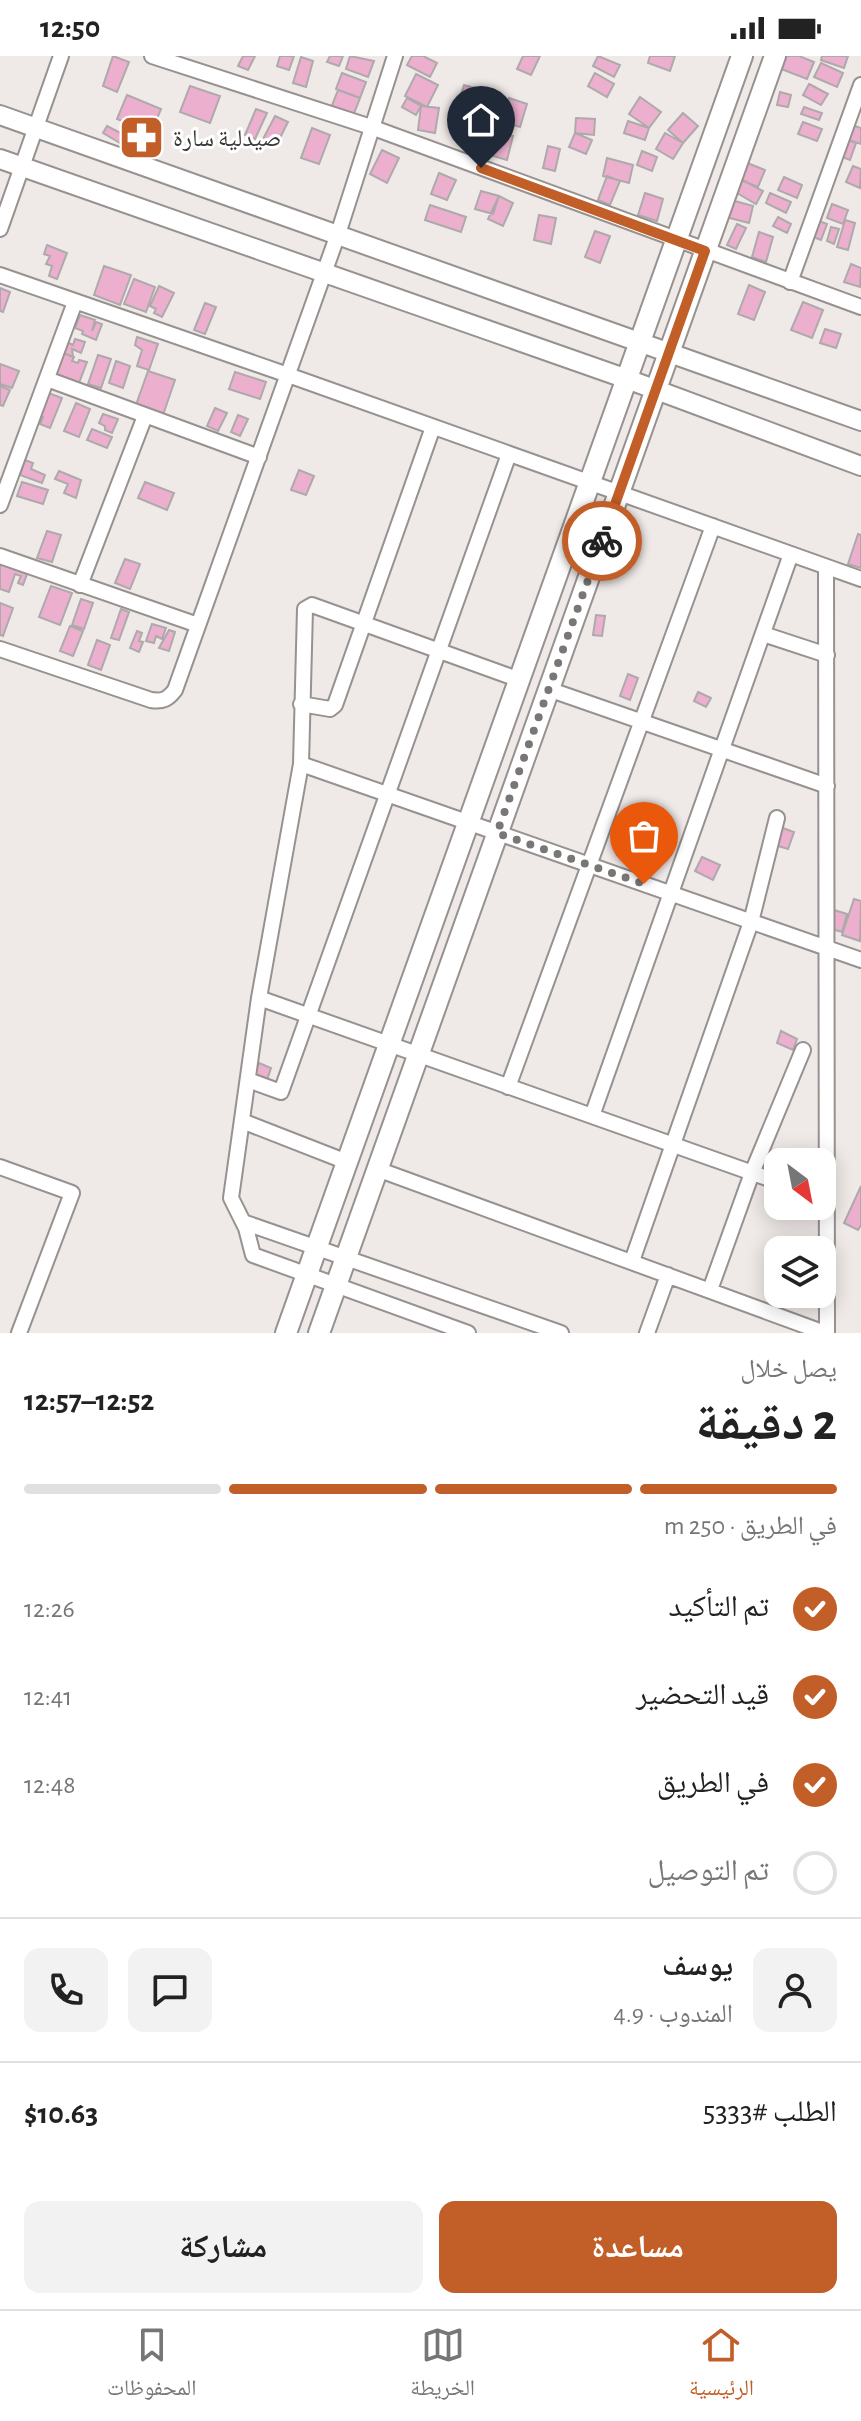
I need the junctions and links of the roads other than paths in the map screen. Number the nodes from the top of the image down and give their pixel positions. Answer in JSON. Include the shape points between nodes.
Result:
{"nodes":[{"id":1,"x":61,"y":56,"type":"edge"},
{"id":2,"x":153,"y":56,"type":"edge"},
{"id":3,"x":395,"y":56,"type":"edge"},
{"id":4,"x":742,"y":56,"type":"edge"},
{"id":5,"x":775,"y":56,"type":"edge"},
{"id":6,"x":861,"y":85,"type":"edge"},
{"id":7,"x":0,"y":115,"type":"edge"},
{"id":8,"x":35,"y":127,"type":"junction"},
{"id":9,"x":371,"y":127,"type":"junction"},
{"id":10,"x":0,"y":159,"type":"edge"},
{"id":11,"x":22,"y":167,"type":"junction"},
{"id":12,"x":0,"y":229,"type":"edge"},
{"id":13,"x":338,"y":234,"type":"junction"},
{"id":14,"x":676,"y":241,"type":"junction"},
{"id":15,"x":705,"y":251,"type":"junction"},
{"id":16,"x":325,"y":273,"type":"junction"},
{"id":17,"x":0,"y":275,"type":"edge"},
{"id":18,"x":790,"y":282,"type":"junction"},
{"id":19,"x":75,"y":302,"type":"junction"},
{"id":20,"x":861,"y":307,"type":"edge"},
{"id":21,"x":639,"y":341,"type":"junction"},
{"id":22,"x":669,"y":351,"type":"junction"},
{"id":23,"x":288,"y":375,"type":"junction"},
{"id":24,"x":47,"y":379,"type":"junction"},
{"id":25,"x":627,"y":379,"type":"junction"},
{"id":26,"x":655,"y":390,"type":"junction"},
{"id":27,"x":145,"y":416,"type":"junction"},
{"id":28,"x":861,"y":421,"type":"edge"},
{"id":29,"x":433,"y":427,"type":"junction"},
{"id":30,"x":509,"y":454,"type":"junction"},
{"id":31,"x":259,"y":457,"type":"junction"},
{"id":32,"x":861,"y":466,"type":"edge"},
{"id":33,"x":590,"y":482,"type":"junction"},
{"id":34,"x":619,"y":493,"type":"junction"},
{"id":35,"x":0,"y":505,"type":"edge"},
{"id":36,"x":713,"y":526,"type":"junction"},
{"id":37,"x":791,"y":554,"type":"junction"},
{"id":38,"x":0,"y":556,"type":"edge"},
{"id":39,"x":826,"y":567,"type":"junction"},
{"id":40,"x":861,"y":579,"type":"edge"},
{"id":41,"x":80,"y":585,"type":"junction"},
{"id":42,"x":364,"y":624,"type":"junction"},
{"id":43,"x":198,"y":625,"type":"junction"},
{"id":44,"x":763,"y":634,"type":"junction"},
{"id":45,"x":0,"y":649,"type":"edge"},
{"id":46,"x":438,"y":651,"type":"junction"},
{"id":47,"x":827,"y":655,"type":"junction"},
{"id":48,"x":520,"y":680,"type":"junction"},
{"id":49,"x":548,"y":689,"type":"junction"},
{"id":50,"x":301,"y":704,"type":"junction"},
{"id":51,"x":642,"y":722,"type":"junction"},
{"id":52,"x":722,"y":750,"type":"junction"},
{"id":53,"x":301,"y":764,"type":"junction"},
{"id":54,"x":827,"y":786,"type":"junction"},
{"id":55,"x":387,"y":794,"type":"junction"},
{"id":56,"x":777,"y":818,"type":"dead end"},
{"id":57,"x":469,"y":823,"type":"junction"},
{"id":58,"x":497,"y":833,"type":"junction"},
{"id":59,"x":589,"y":865,"type":"junction"},
{"id":60,"x":671,"y":894,"type":"junction"},
{"id":61,"x":751,"y":922,"type":"junction"},
{"id":62,"x":825,"y":948,"type":"junction"},
{"id":63,"x":861,"y":960,"type":"edge"},
{"id":64,"x":259,"y":998,"type":"junction"},
{"id":65,"x":308,"y":1015,"type":"junction"},
{"id":66,"x":389,"y":1044,"type":"junction"},
{"id":67,"x":803,"y":1050,"type":"dead end"},
{"id":68,"x":418,"y":1054,"type":"junction"},
{"id":69,"x":248,"y":1080,"type":"junction"},
{"id":70,"x":508,"y":1087,"type":"junction"},
{"id":71,"x":592,"y":1116,"type":"junction"},
{"id":72,"x":242,"y":1121,"type":"junction"},
{"id":73,"x":673,"y":1145,"type":"junction"},
{"id":74,"x":824,"y":1148,"type":"edge"},
{"id":75,"x":347,"y":1162,"type":"junction"},
{"id":76,"x":0,"y":1167,"type":"edge"},
{"id":77,"x":377,"y":1169,"type":"junction"},
{"id":78,"x":752,"y":1173,"type":"junction"},
{"id":79,"x":764,"y":1177,"type":"edge"},
{"id":80,"x":824,"y":1220,"type":"edge"},
{"id":81,"x":243,"y":1222,"type":"junction"},
{"id":82,"x":317,"y":1247,"type":"junction"},
{"id":83,"x":345,"y":1257,"type":"junction"},
{"id":84,"x":632,"y":1261,"type":"junction"},
{"id":85,"x":307,"y":1275,"type":"junction"},
{"id":86,"x":668,"y":1275,"type":"junction"},
{"id":87,"x":336,"y":1285,"type":"junction"},
{"id":88,"x":710,"y":1290,"type":"junction"},
{"id":89,"x":292,"y":1329,"type":"edge"},
{"id":90,"x":19,"y":1333,"type":"edge"},
{"id":91,"x":319,"y":1333,"type":"edge"},
{"id":92,"x":468,"y":1333,"type":"edge"},
{"id":93,"x":561,"y":1333,"type":"edge"},
{"id":94,"x":647,"y":1333,"type":"edge"},
{"id":95,"x":826,"y":1333,"type":"edge"}],
"edges":[{"from":1,"to":8,"type":"street"},
{"from":2,"to":9,"type":"street"},
{"from":3,"to":9,"type":"street"},
{"from":4,"to":14,"type":"main road"},
{"from":5,"to":15,"type":"main road"},
{"from":6,"to":18,"type":"street"},
{"from":7,"to":8,"type":"street"},
{"from":8,"to":11,"type":"street"},
{"from":8,"to":13,"type":"street"},
{"from":9,"to":13,"type":"street"},
{"from":9,"to":14,"type":"street"},
{"from":10,"to":11,"type":"street"},
{"from":11,"to":12,"type":"street"},
{"from":11,"to":16,"type":"street"},
{"from":13,"to":16,"type":"street"},
{"from":13,"to":21,"type":"street"},
{"from":14,"to":15,"type":"street"},
{"from":14,"to":21,"type":"main road"},
{"from":15,"to":18,"type":"street"},
{"from":15,"to":22,"type":"main road"},
{"from":16,"to":23,"type":"street"},
{"from":16,"to":25,"type":"street"},
{"from":17,"to":19,"type":"street"},
{"from":18,"to":20,"type":"street"},
{"from":19,"to":23,"type":"street"},
{"from":19,"to":24,"type":"street"},
{"from":21,"to":22,"type":"street"},
{"from":21,"to":25,"type":"main road"},
{"from":22,"to":26,"type":"main road"},
{"from":22,"to":28,"type":"street"},
{"from":23,"to":29,"type":"street"},
{"from":23,"to":31,"type":"street"},
{"from":24,"to":27,"type":"street"},
{"from":24,"to":35,"type":"street"},
{"from":25,"to":26,"type":"street"},
{"from":25,"to":33,"type":"main road"},
{"from":26,"to":32,"type":"street"},
{"from":26,"to":34,"type":"main road"},
{"from":27,"to":31,"type":"street"},
{"from":27,"to":41,"type":"street"},
{"from":29,"to":30,"type":"street"},
{"from":29,"to":42,"type":"street"},
{"from":30,"to":33,"type":"street"},
{"from":30,"to":46,"type":"street"},
{"from":31,"to":43,"type":"street"},
{"from":33,"to":34,"type":"street"},
{"from":33,"to":48,"type":"main road"},
{"from":34,"to":36,"type":"street"},
{"from":34,"to":49,"type":"main road"},
{"from":36,"to":37,"type":"street"},
{"from":36,"to":51,"type":"street"},
{"from":37,"to":39,"type":"street"},
{"from":37,"to":44,"type":"street"},
{"from":38,"to":41,"type":"street"},
{"from":39,"to":40,"type":"street"},
{"from":39,"to":47,"type":"street"},
{"from":41,"to":43,"type":"street"},
{"from":42,"to":46,"type":"street"},
{"from":42,"to":50,"type":"street","via":[[335,705],[330,709]]},
{"from":42,"to":50,"type":"street","via":[[312,605],[305,609]]},
{"from":43,"to":45,"type":"street","via":[[175,690],[160,701]]},
{"from":44,"to":47,"type":"street"},
{"from":44,"to":52,"type":"street"},
{"from":46,"to":48,"type":"street"},
{"from":46,"to":55,"type":"street"},
{"from":47,"to":54,"type":"street"},
{"from":48,"to":57,"type":"main road"},
{"from":49,"to":51,"type":"street"},
{"from":49,"to":58,"type":"main road"},
{"from":50,"to":53,"type":"street"},
{"from":51,"to":52,"type":"street"},
{"from":51,"to":59,"type":"street"},
{"from":52,"to":54,"type":"street"},
{"from":52,"to":60,"type":"street"},
{"from":53,"to":55,"type":"street"},
{"from":53,"to":64,"type":"street"},
{"from":54,"to":62,"type":"street"},
{"from":55,"to":57,"type":"street"},
{"from":55,"to":65,"type":"street"},
{"from":56,"to":61,"type":"street"},
{"from":57,"to":58,"type":"street"},
{"from":57,"to":66,"type":"main road"},
{"from":58,"to":59,"type":"street"},
{"from":58,"to":68,"type":"main road"},
{"from":59,"to":60,"type":"street"},
{"from":59,"to":70,"type":"street"},
{"from":60,"to":61,"type":"street"},
{"from":60,"to":71,"type":"street"},
{"from":61,"to":62,"type":"street"},
{"from":61,"to":73,"type":"street"},
{"from":62,"to":63,"type":"street"},
{"from":62,"to":74,"type":"street"},
{"from":64,"to":65,"type":"street"},
{"from":64,"to":69,"type":"street"},
{"from":65,"to":66,"type":"street"},
{"from":65,"to":69,"type":"street","via":[[281,1092]]},
{"from":66,"to":68,"type":"street"},
{"from":66,"to":75,"type":"main road"},
{"from":67,"to":78,"type":"street"},
{"from":68,"to":70,"type":"street"},
{"from":68,"to":77,"type":"main road"},
{"from":69,"to":72,"type":"street"},
{"from":70,"to":71,"type":"street"},
{"from":71,"to":73,"type":"street"},
{"from":72,"to":75,"type":"street"},
{"from":72,"to":81,"type":"street","via":[[231,1198]]},
{"from":73,"to":78,"type":"street"},
{"from":73,"to":84,"type":"street"},
{"from":75,"to":82,"type":"main road"},
{"from":76,"to":90,"type":"street","via":[[72,1193]]},
{"from":77,"to":83,"type":"main road"},
{"from":77,"to":84,"type":"street"},
{"from":78,"to":79,"type":"street"},
{"from":78,"to":88,"type":"street"},
{"from":80,"to":95,"type":"street"},
{"from":81,"to":82,"type":"street"},
{"from":81,"to":85,"type":"street","via":[[253,1255]]},
{"from":82,"to":83,"type":"street"},
{"from":82,"to":85,"type":"main road"},
{"from":83,"to":87,"type":"main road"},
{"from":83,"to":93,"type":"street"},
{"from":84,"to":86,"type":"street"},
{"from":85,"to":87,"type":"street"},
{"from":85,"to":89,"type":"main road"},
{"from":86,"to":88,"type":"street"},
{"from":86,"to":94,"type":"street"},
{"from":87,"to":91,"type":"main road"},
{"from":87,"to":92,"type":"street"},
{"from":88,"to":95,"type":"street"}]}
